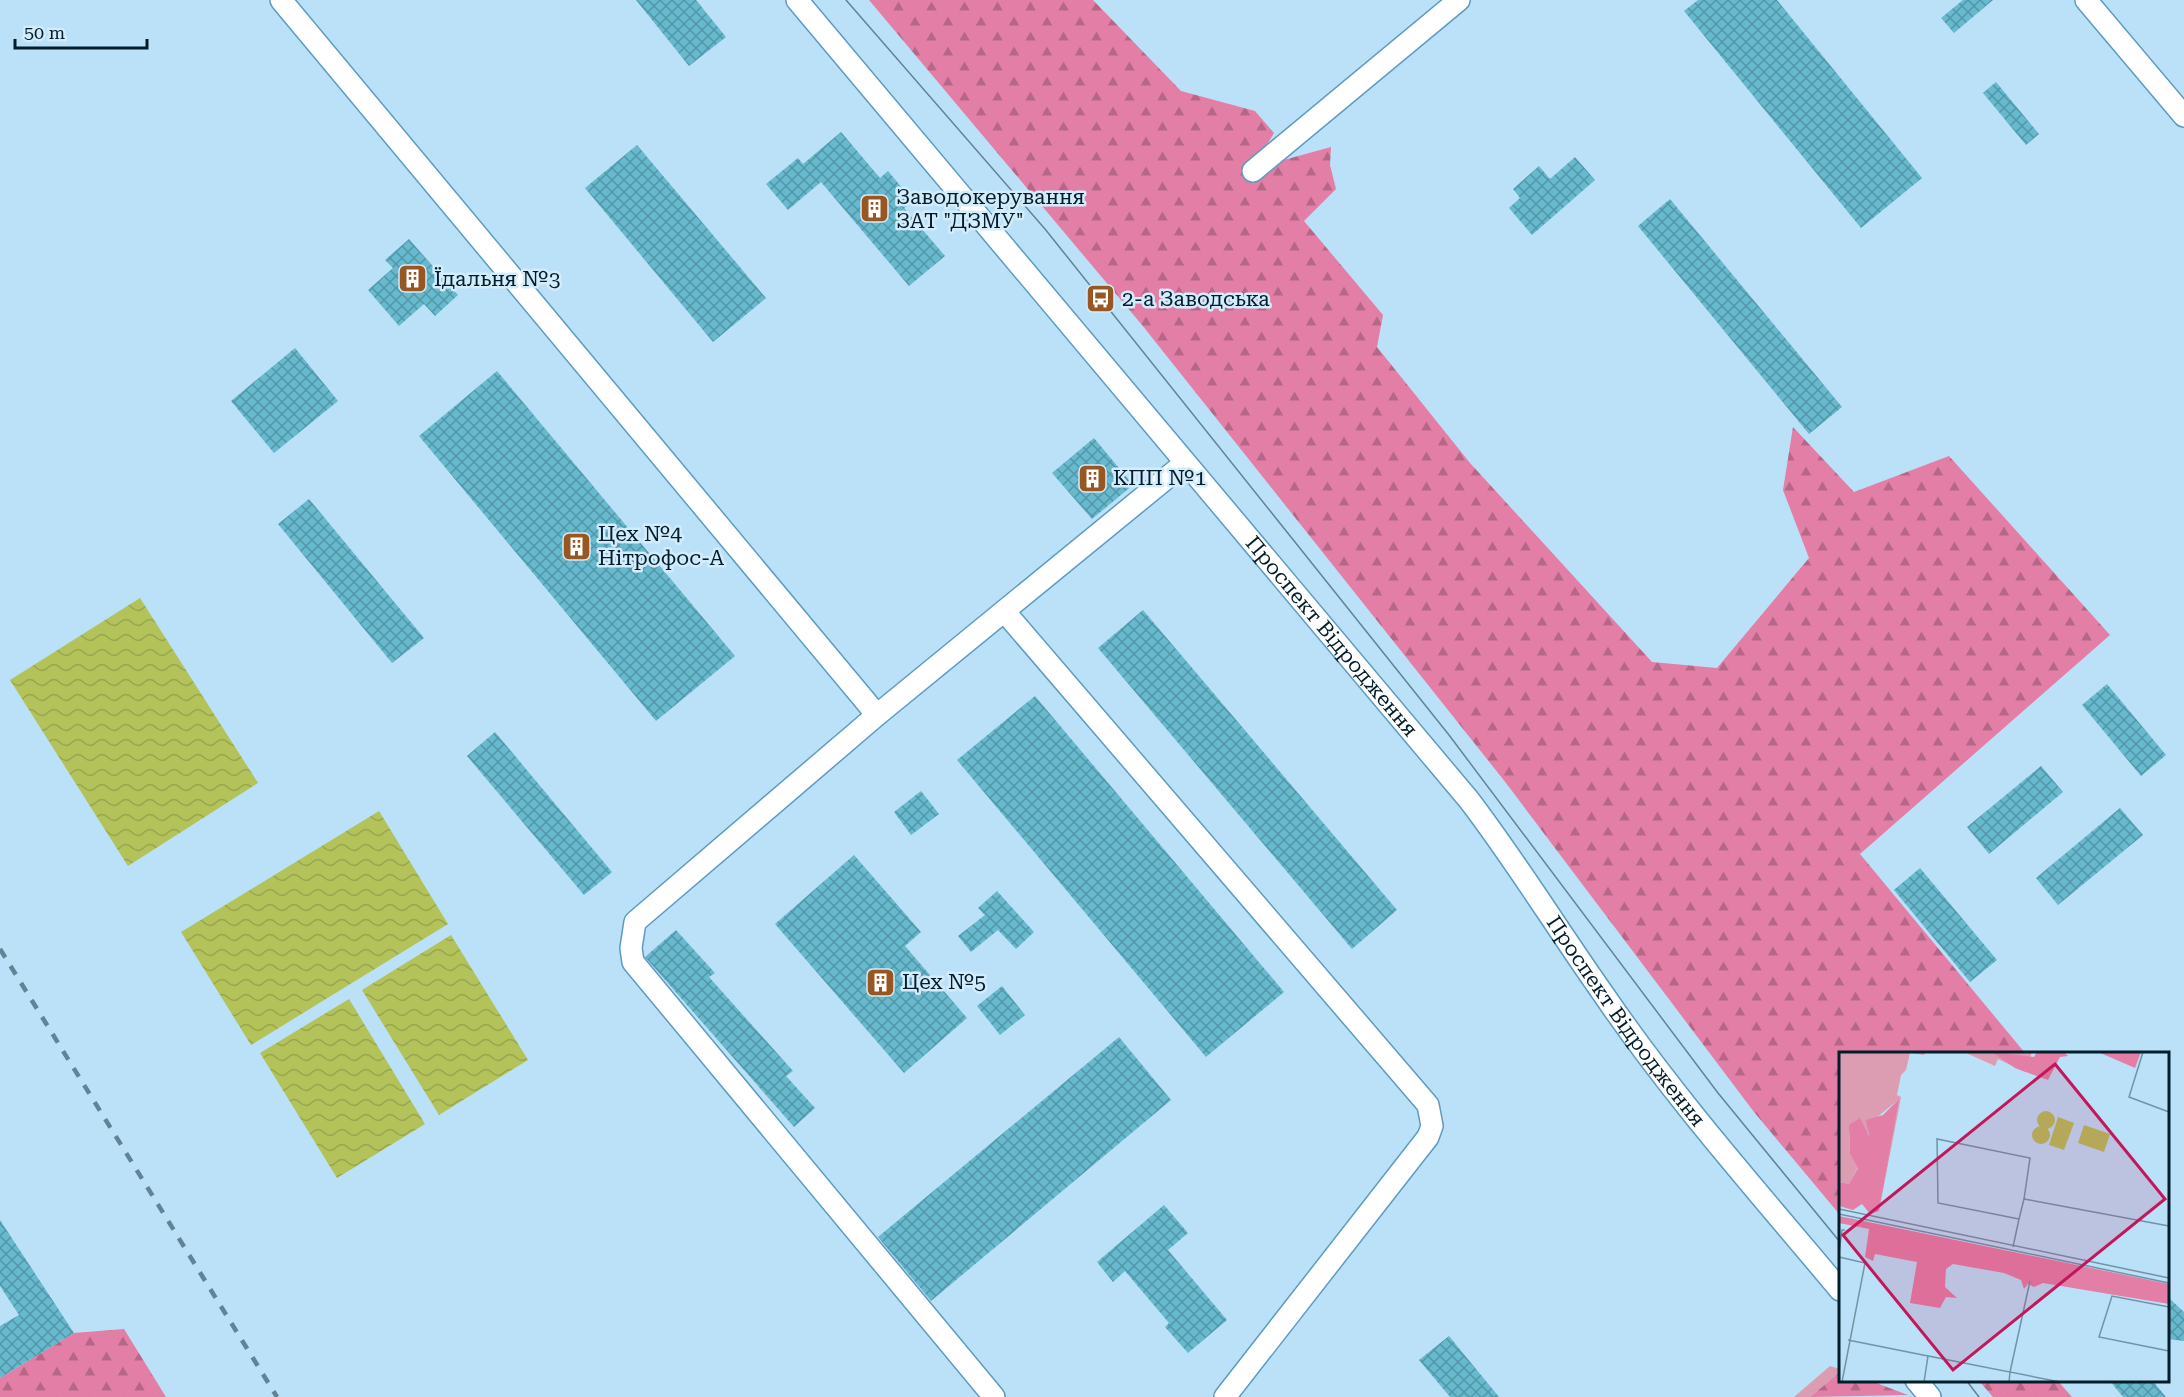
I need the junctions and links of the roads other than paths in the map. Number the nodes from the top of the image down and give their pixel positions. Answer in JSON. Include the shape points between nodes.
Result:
{"nodes":[{"id":1,"x":280,"y":0,"type":"edge"},
{"id":2,"x":797,"y":0,"type":"edge"},
{"id":3,"x":1459,"y":0,"type":"edge"},
{"id":4,"x":2086,"y":0,"type":"edge"},
{"id":5,"x":2184,"y":116,"type":"edge"},
{"id":6,"x":1253,"y":171,"type":"dead end"},
{"id":7,"x":1185,"y":463,"type":"junction"},
{"id":8,"x":1004,"y":611,"type":"junction"},
{"id":9,"x":877,"y":715,"type":"junction"},
{"id":10,"x":1839,"y":1289,"type":"edge"},
{"id":11,"x":1918,"y":1382,"type":"edge"},
{"id":12,"x":994,"y":1397,"type":"edge"},
{"id":13,"x":1225,"y":1397,"type":"edge"},
{"id":14,"x":1930,"y":1397,"type":"edge"}],
"edges":[{"from":1,"to":9,"type":"street"},
{"from":2,"to":7,"type":"street","name":"Проспект Відродження"},
{"from":3,"to":6,"type":"street"},
{"from":4,"to":5,"type":"street"},
{"from":7,"to":8,"type":"street"},
{"from":7,"to":10,"type":"street","name":"Проспект Відродження","via":[[1469,800],[1604,996],[1717,1143]]},
{"from":8,"to":9,"type":"street"},
{"from":8,"to":13,"type":"street","via":[[1428,1105],[1432,1115],[1428,1137]]},
{"from":9,"to":12,"type":"street","via":[[635,922],[631,934],[633,962]]},
{"from":11,"to":14,"type":"street"}]}
